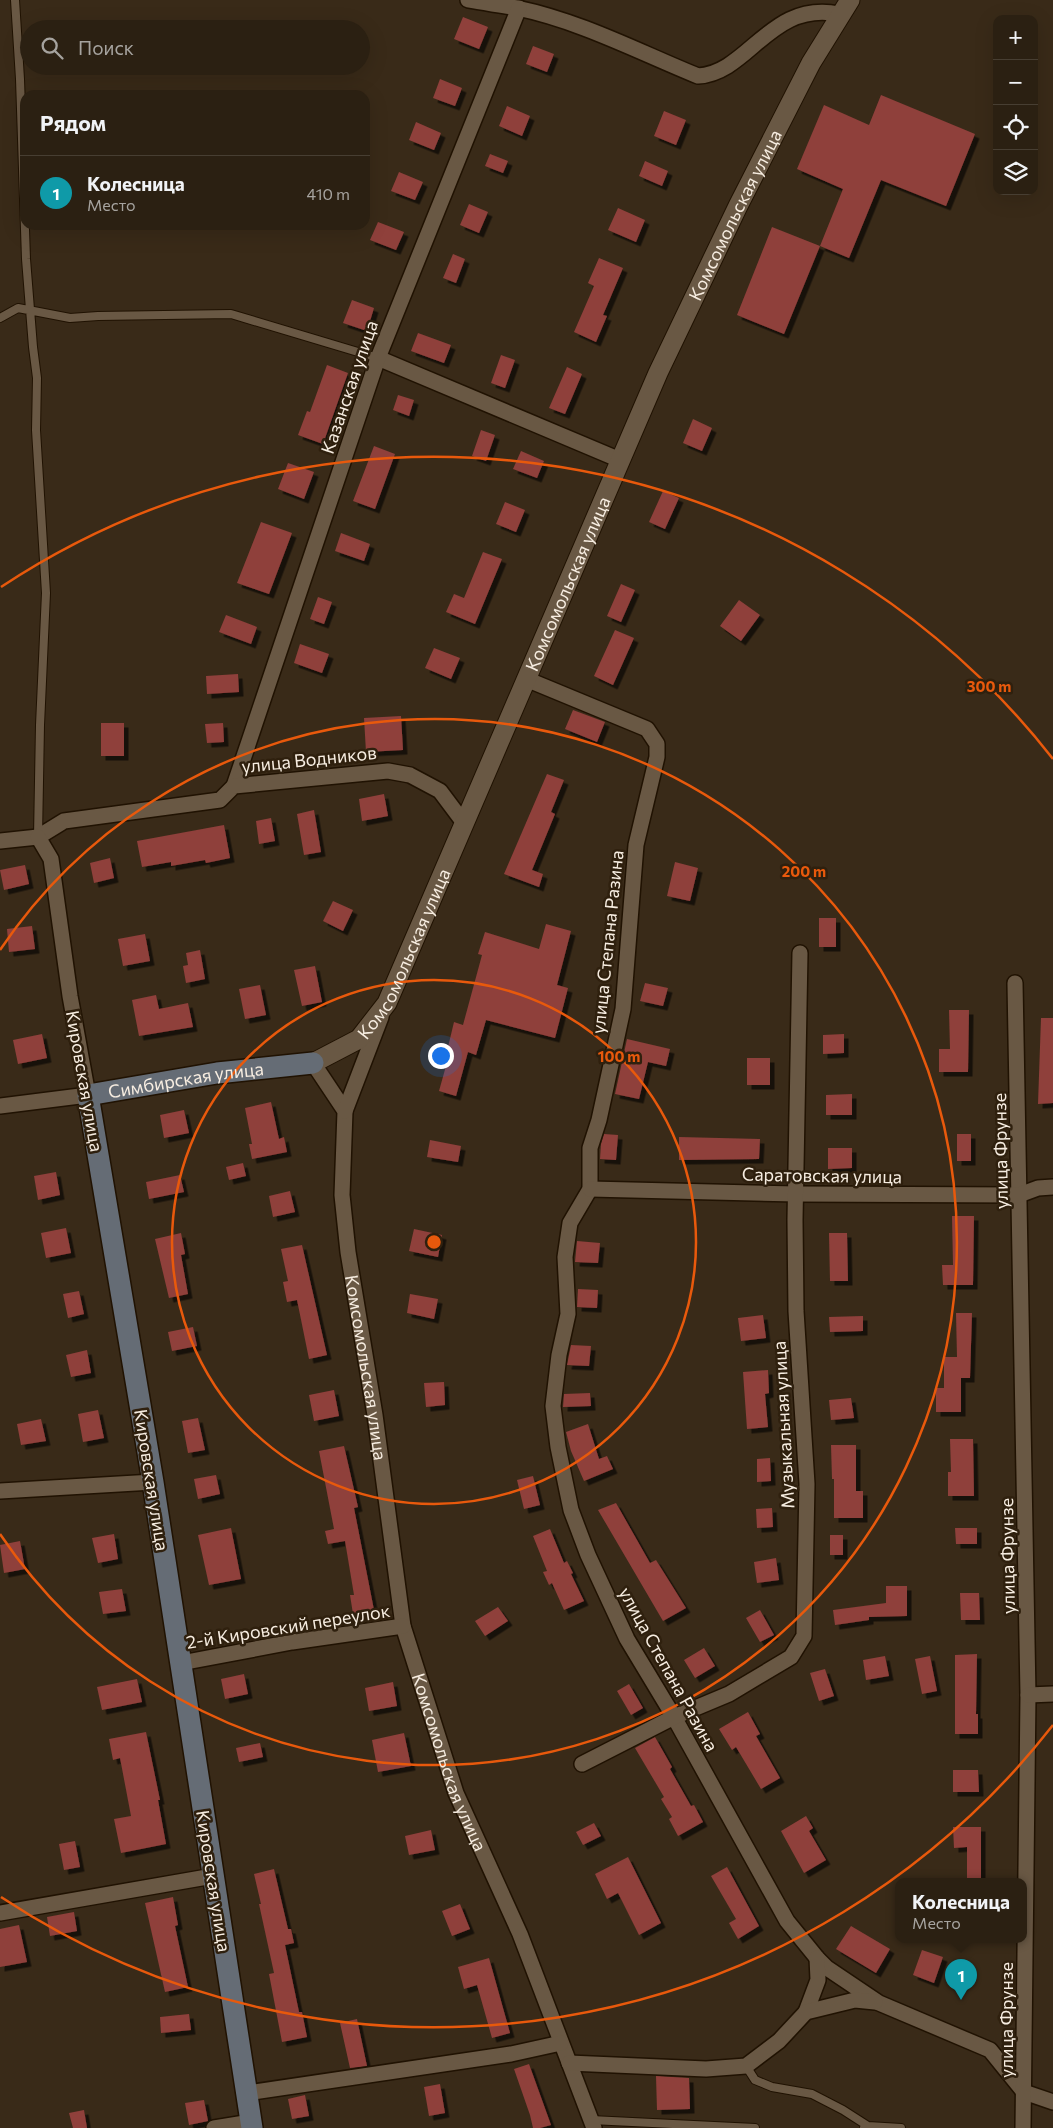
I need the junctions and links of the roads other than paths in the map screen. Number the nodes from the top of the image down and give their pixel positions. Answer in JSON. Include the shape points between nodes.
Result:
{"nodes":[{"id":1,"x":15,"y":0,"type":"edge"},
{"id":2,"x":468,"y":0,"type":"edge"},
{"id":3,"x":844,"y":7,"type":"edge"},
{"id":4,"x":518,"y":8,"type":"junction"},
{"id":5,"x":20,"y":90,"type":"edge"},
{"id":6,"x":25,"y":230,"type":"edge"},
{"id":7,"x":31,"y":311,"type":"junction"},
{"id":8,"x":0,"y":318,"type":"edge"},
{"id":9,"x":378,"y":358,"type":"junction"},
{"id":10,"x":620,"y":460,"type":"junction"},
{"id":11,"x":526,"y":679,"type":"junction"},
{"id":12,"x":234,"y":786,"type":"junction"},
{"id":13,"x":464,"y":823,"type":"junction"},
{"id":14,"x":38,"y":837,"type":"junction"},
{"id":15,"x":0,"y":841,"type":"edge"},
{"id":16,"x":800,"y":953,"type":"dead end"},
{"id":17,"x":1015,"y":983,"type":"dead end"},
{"id":18,"x":387,"y":1003,"type":"junction"},
{"id":19,"x":313,"y":1063,"type":"junction"},
{"id":20,"x":88,"y":1094,"type":"junction"},
{"id":21,"x":0,"y":1106,"type":"edge"},
{"id":22,"x":345,"y":1111,"type":"junction"},
{"id":23,"x":1053,"y":1187,"type":"edge"},
{"id":24,"x":590,"y":1189,"type":"junction"},
{"id":25,"x":797,"y":1194,"type":"junction"},
{"id":26,"x":1019,"y":1195,"type":"junction"},
{"id":27,"x":153,"y":1482,"type":"junction"},
{"id":28,"x":0,"y":1491,"type":"edge"},
{"id":29,"x":402,"y":1626,"type":"junction"},
{"id":30,"x":181,"y":1663,"type":"junction"},
{"id":31,"x":1028,"y":1694,"type":"junction"},
{"id":32,"x":1053,"y":1694,"type":"edge"},
{"id":33,"x":674,"y":1717,"type":"junction"},
{"id":34,"x":582,"y":1764,"type":"dead end"},
{"id":35,"x":213,"y":1876,"type":"junction"},
{"id":36,"x":1026,"y":1878,"type":"edge"},
{"id":37,"x":0,"y":1913,"type":"edge"},
{"id":38,"x":1025,"y":1943,"type":"edge"},
{"id":39,"x":817,"y":1958,"type":"junction"},
{"id":40,"x":879,"y":2003,"type":"junction"},
{"id":41,"x":806,"y":2012,"type":"junction"},
{"id":42,"x":560,"y":2044,"type":"junction"},
{"id":43,"x":569,"y":2063,"type":"junction"},
{"id":44,"x":746,"y":2066,"type":"junction"},
{"id":45,"x":1024,"y":2092,"type":"junction"},
{"id":46,"x":246,"y":2093,"type":"junction"},
{"id":47,"x":1053,"y":2102,"type":"edge"},
{"id":48,"x":593,"y":2124,"type":"edge"},
{"id":49,"x":252,"y":2125,"type":"edge"},
{"id":50,"x":866,"y":2127,"type":"edge"},
{"id":51,"x":214,"y":2128,"type":"edge"},
{"id":52,"x":755,"y":2128,"type":"edge"},
{"id":53,"x":901,"y":2128,"type":"edge"},
{"id":54,"x":1024,"y":2128,"type":"edge"}],
"edges":[{"from":1,"to":5,"type":"lane"},
{"from":2,"to":4,"type":"street"},
{"from":3,"to":4,"type":"street","via":[[793,11],[759,34],[722,68],[698,76],[618,42]]},
{"from":3,"to":10,"type":"street","name":"Комсомольская улица","via":[[811,63],[738,206]]},
{"from":4,"to":9,"type":"street","name":"Казанская улица"},
{"from":6,"to":7,"type":"lane"},
{"from":7,"to":8,"type":"lane","via":[[18,308]]},
{"from":7,"to":9,"type":"lane","via":[[70,318],[231,314]]},
{"from":7,"to":14,"type":"lane","via":[[46,593]]},
{"from":9,"to":10,"type":"street"},
{"from":9,"to":12,"type":"street","name":"Казанская улица"},
{"from":10,"to":11,"type":"street","name":"Комсомольская улица"},
{"from":11,"to":13,"type":"street","name":"Комсомольская улица"},
{"from":11,"to":24,"type":"street","name":"улица Степана Разина","via":[[648,728],[657,744],[654,772],[636,845],[623,1009],[590,1148]]},
{"from":12,"to":13,"type":"street","name":"улица Водников","via":[[388,770],[410,775],[440,792]]},
{"from":12,"to":14,"type":"street","name":"улица Водников","via":[[220,800],[64,821]]},
{"from":13,"to":18,"type":"street","name":"Комсомольская улица"},
{"from":14,"to":15,"type":"street","name":"улица Водников"},
{"from":14,"to":20,"type":"street","name":"Кировская улица","via":[[51,859],[68,987]]},
{"from":16,"to":25,"type":"street","name":"Музыкальная улица"},
{"from":17,"to":26,"type":"street","name":"улица Фрунзе"},
{"from":18,"to":19,"type":"street","name":"Комсомольская улица","via":[[359,1038]]},
{"from":18,"to":22,"type":"street","name":"Комсомольская улица"},
{"from":19,"to":20,"type":"main road","name":"Симбирская улица","via":[[217,1072]]},
{"from":19,"to":22,"type":"street"},
{"from":20,"to":21,"type":"street","name":"Симбирская улица"},
{"from":20,"to":27,"type":"main road","name":"Кировская улица"},
{"from":22,"to":29,"type":"street","name":"Комсомольская улица","via":[[342,1195],[348,1252],[375,1415]]},
{"from":23,"to":26,"type":"street","name":"Саратовская улица"},
{"from":24,"to":25,"type":"street","name":"Саратовская улица"},
{"from":24,"to":33,"type":"street","name":"улица Степана Разина","via":[[570,1223],[565,1257],[568,1314],[553,1406],[558,1447],[571,1510],[588,1555],[627,1639]]},
{"from":25,"to":26,"type":"street","name":"Саратовская улица"},
{"from":25,"to":33,"type":"street","name":"Музыкальная улица","via":[[796,1311],[807,1484],[804,1636],[791,1657],[729,1694]]},
{"from":26,"to":31,"type":"street","name":"улица Фрунзе"},
{"from":27,"to":28,"type":"street"},
{"from":27,"to":30,"type":"main road","name":"Кировская улица"},
{"from":29,"to":30,"type":"street","name":"2-й Кировский переулок"},
{"from":29,"to":42,"type":"street","name":"Комсомольская улица","via":[[456,1793],[520,1934]]},
{"from":30,"to":35,"type":"main road","name":"Кировская улица"},
{"from":31,"to":32,"type":"street"},
{"from":31,"to":36,"type":"street","name":"улица Фрунзе"},
{"from":33,"to":34,"type":"street","name":"Музыкальная улица"},
{"from":33,"to":39,"type":"street","name":"улица Степана Разина","via":[[788,1921]]},
{"from":35,"to":37,"type":"street"},
{"from":35,"to":46,"type":"main road","name":"Кировская улица"},
{"from":38,"to":45,"type":"street","name":"улица Фрунзе"},
{"from":39,"to":40,"type":"street","name":"улица Степана Разина"},
{"from":39,"to":41,"type":"street","via":[[818,1980]]},
{"from":40,"to":41,"type":"street","via":[[855,2000]]},
{"from":40,"to":45,"type":"street","name":"улица Степана Разина","via":[[990,2050]]},
{"from":41,"to":44,"type":"street","via":[[779,2040]]},
{"from":42,"to":43,"type":"street","name":"Комсомольская улица"},
{"from":42,"to":46,"type":"street"},
{"from":43,"to":44,"type":"street","via":[[706,2069]]},
{"from":43,"to":48,"type":"street","name":"Комсомольская улица"},
{"from":44,"to":50,"type":"lane","via":[[755,2080],[772,2087],[812,2094],[843,2110]]},
{"from":45,"to":47,"type":"street"},
{"from":45,"to":54,"type":"street","name":"улица Фрунзе"},
{"from":46,"to":49,"type":"main road","name":"Кировская улица"},
{"from":48,"to":52,"type":"lane"},
{"from":49,"to":51,"type":"street"},
{"from":50,"to":53,"type":"lane"}]}
